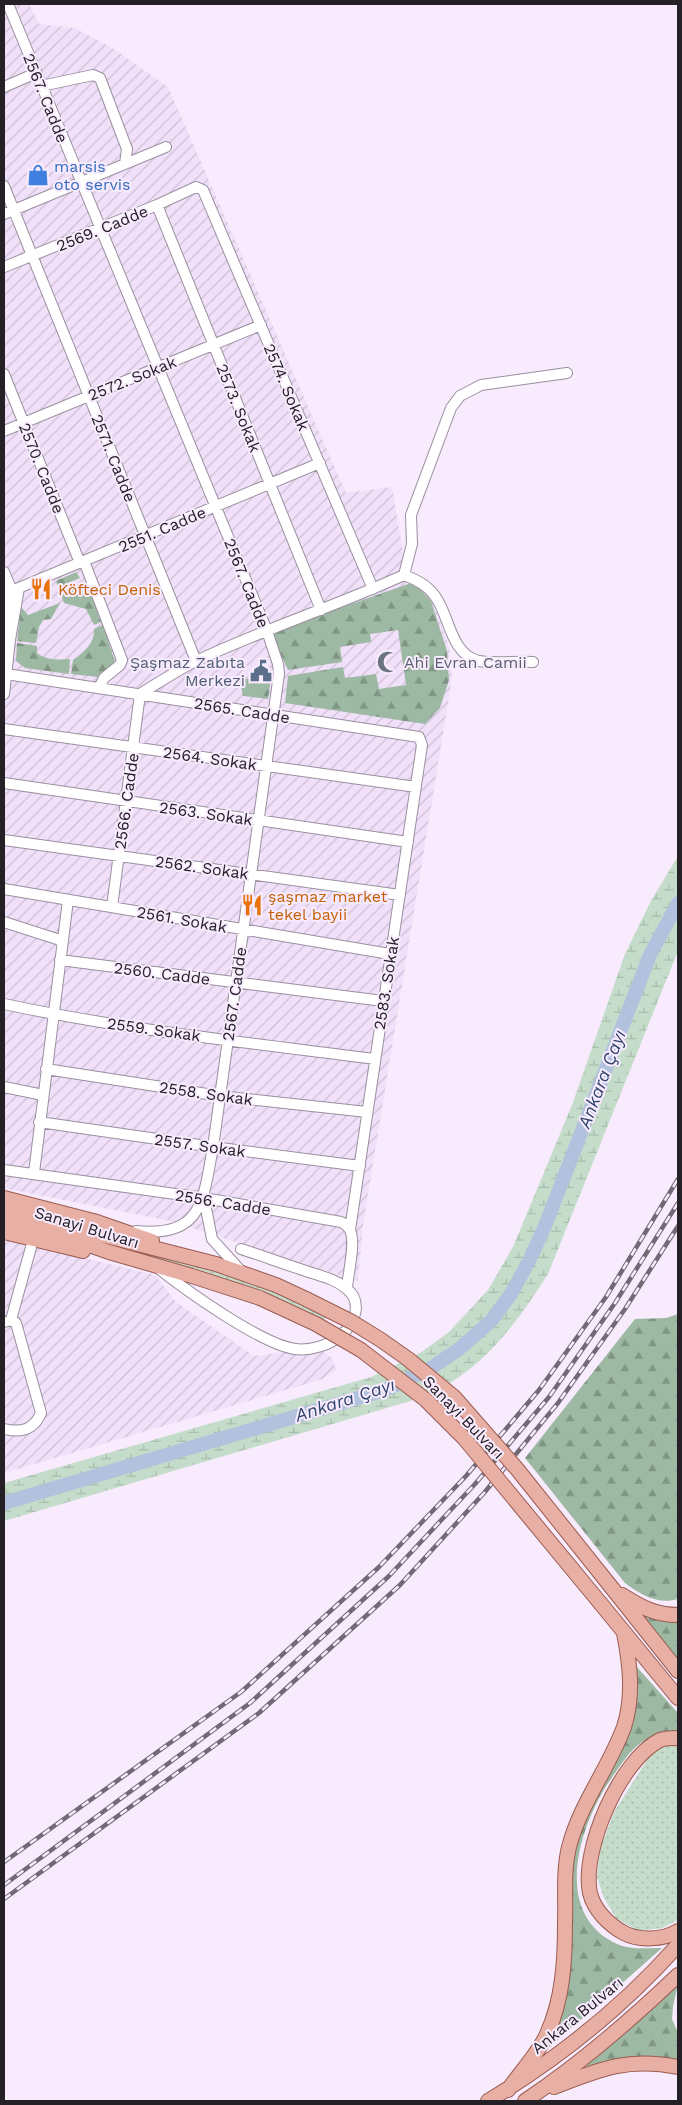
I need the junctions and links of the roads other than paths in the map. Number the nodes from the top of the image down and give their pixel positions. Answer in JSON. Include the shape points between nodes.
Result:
{"nodes":[{"id":1,"x":8,"y":4,"type":"edge"},
{"id":2,"x":36,"y":73,"type":"junction"},
{"id":3,"x":41,"y":86,"type":"junction"},
{"id":4,"x":4,"y":87,"type":"edge"},
{"id":5,"x":166,"y":147,"type":"dead end"},
{"id":6,"x":125,"y":164,"type":"junction"},
{"id":7,"x":81,"y":182,"type":"junction"},
{"id":8,"x":4,"y":186,"type":"edge"},
{"id":9,"x":199,"y":188,"type":"joint"},
{"id":10,"x":157,"y":205,"type":"junction"},
{"id":11,"x":9,"y":212,"type":"edge"},
{"id":12,"x":100,"y":229,"type":"junction"},
{"id":13,"x":33,"y":255,"type":"junction"},
{"id":14,"x":4,"y":267,"type":"edge"},
{"id":15,"x":261,"y":325,"type":"junction"},
{"id":16,"x":213,"y":345,"type":"junction"},
{"id":17,"x":158,"y":368,"type":"junction"},
{"id":18,"x":4,"y":374,"type":"edge"},
{"id":19,"x":567,"y":374,"type":"dead end"},
{"id":20,"x":89,"y":396,"type":"junction"},
{"id":21,"x":24,"y":423,"type":"junction"},
{"id":22,"x":4,"y":431,"type":"edge"},
{"id":23,"x":320,"y":463,"type":"junction"},
{"id":24,"x":270,"y":484,"type":"junction"},
{"id":25,"x":216,"y":506,"type":"junction"},
{"id":26,"x":146,"y":535,"type":"junction"},
{"id":27,"x":82,"y":562,"type":"junction"},
{"id":28,"x":4,"y":572,"type":"edge"},
{"id":29,"x":404,"y":575,"type":"junction"},
{"id":30,"x":373,"y":589,"type":"junction"},
{"id":31,"x":10,"y":591,"type":"edge"},
{"id":32,"x":321,"y":610,"type":"junction"},
{"id":33,"x":267,"y":631,"type":"junction"},
{"id":34,"x":8,"y":632,"type":"edge"},
{"id":35,"x":196,"y":661,"type":"junction"},
{"id":36,"x":533,"y":662,"type":"dead end"},
{"id":37,"x":6,"y":674,"type":"junction"},
{"id":38,"x":98,"y":688,"type":"junction"},
{"id":39,"x":4,"y":694,"type":"edge"},
{"id":40,"x":140,"y":694,"type":"junction"},
{"id":41,"x":272,"y":714,"type":"junction"},
{"id":42,"x":4,"y":729,"type":"edge"},
{"id":43,"x":419,"y":737,"type":"joint"},
{"id":44,"x":133,"y":747,"type":"junction"},
{"id":45,"x":265,"y":766,"type":"junction"},
{"id":46,"x":4,"y":783,"type":"edge"},
{"id":47,"x":416,"y":787,"type":"junction"},
{"id":48,"x":126,"y":801,"type":"junction"},
{"id":49,"x":258,"y":820,"type":"junction"},
{"id":50,"x":4,"y":840,"type":"edge"},
{"id":51,"x":408,"y":842,"type":"junction"},
{"id":52,"x":119,"y":856,"type":"junction"},
{"id":53,"x":250,"y":874,"type":"junction"},
{"id":54,"x":4,"y":889,"type":"edge"},
{"id":55,"x":400,"y":895,"type":"junction"},
{"id":56,"x":68,"y":900,"type":"junction"},
{"id":57,"x":112,"y":907,"type":"junction"},
{"id":58,"x":4,"y":922,"type":"edge"},
{"id":59,"x":243,"y":929,"type":"junction"},
{"id":60,"x":63,"y":941,"type":"junction"},
{"id":61,"x":390,"y":954,"type":"junction"},
{"id":62,"x":60,"y":960,"type":"junction"},
{"id":63,"x":236,"y":982,"type":"junction"},
{"id":64,"x":383,"y":1001,"type":"junction"},
{"id":65,"x":4,"y":1004,"type":"edge"},
{"id":66,"x":53,"y":1014,"type":"junction"},
{"id":67,"x":228,"y":1040,"type":"junction"},
{"id":68,"x":375,"y":1059,"type":"junction"},
{"id":69,"x":46,"y":1069,"type":"junction"},
{"id":70,"x":4,"y":1087,"type":"edge"},
{"id":71,"x":43,"y":1095,"type":"junction"},
{"id":72,"x":220,"y":1096,"type":"junction"},
{"id":73,"x":367,"y":1112,"type":"junction"},
{"id":74,"x":39,"y":1122,"type":"junction"},
{"id":75,"x":213,"y":1147,"type":"junction"},
{"id":76,"x":360,"y":1166,"type":"junction"},
{"id":77,"x":4,"y":1170,"type":"edge"},
{"id":78,"x":34,"y":1174,"type":"junction"},
{"id":79,"x":4,"y":1198,"type":"edge"},
{"id":80,"x":204,"y":1198,"type":"junction"},
{"id":81,"x":4,"y":1210,"type":"edge"},
{"id":82,"x":4,"y":1221,"type":"edge"},
{"id":83,"x":125,"y":1230,"type":"junction"},
{"id":84,"x":350,"y":1230,"type":"junction"},
{"id":85,"x":4,"y":1232,"type":"edge"},
{"id":86,"x":33,"y":1240,"type":"junction"},
{"id":87,"x":241,"y":1249,"type":"dead end"},
{"id":88,"x":109,"y":1252,"type":"junction"},
{"id":89,"x":170,"y":1254,"type":"junction"},
{"id":90,"x":156,"y":1266,"type":"junction"},
{"id":91,"x":244,"y":1274,"type":"junction"},
{"id":92,"x":346,"y":1288,"type":"junction"},
{"id":93,"x":7,"y":1321,"type":"edge"},
{"id":94,"x":4,"y":1428,"type":"edge"},
{"id":95,"x":612,"y":1588,"type":"junction"},
{"id":96,"x":678,"y":1615,"type":"edge"},
{"id":97,"x":624,"y":1633,"type":"junction"},
{"id":98,"x":678,"y":1671,"type":"edge"},
{"id":99,"x":678,"y":1698,"type":"edge"},
{"id":100,"x":678,"y":1738,"type":"edge"},
{"id":101,"x":678,"y":1931,"type":"edge"},
{"id":102,"x":678,"y":1945,"type":"edge"},
{"id":103,"x":678,"y":1975,"type":"edge"},
{"id":104,"x":678,"y":2068,"type":"edge"},
{"id":105,"x":508,"y":2090,"type":"junction"},
{"id":106,"x":531,"y":2097,"type":"edge"},
{"id":107,"x":488,"y":2101,"type":"edge"}],
"edges":[{"from":1,"to":2,"type":"street","name":"2567. Cadde"},
{"from":2,"to":3,"type":"street","name":"2567. Cadde"},
{"from":2,"to":4,"type":"street"},
{"from":3,"to":6,"type":"street","via":[[93,75],[100,78],[127,149]]},
{"from":3,"to":7,"type":"street","name":"2567. Cadde"},
{"from":5,"to":6,"type":"street"},
{"from":6,"to":7,"type":"street"},
{"from":7,"to":11,"type":"street"},
{"from":7,"to":12,"type":"street","name":"2567. Cadde"},
{"from":8,"to":11,"type":"street","name":"2571. Cadde"},
{"from":9,"to":10,"type":"street","name":"2569. Cadde"},
{"from":9,"to":15,"type":"street","name":"2574. Sokak","via":[[206,192]]},
{"from":10,"to":12,"type":"street","name":"2569. Cadde"},
{"from":10,"to":16,"type":"street","name":"2573. Sokak"},
{"from":11,"to":13,"type":"street","name":"2571. Cadde"},
{"from":12,"to":13,"type":"street","name":"2569. Cadde"},
{"from":12,"to":17,"type":"street","name":"2567. Cadde"},
{"from":13,"to":14,"type":"street","name":"2569. Cadde"},
{"from":13,"to":20,"type":"street","name":"2571. Cadde"},
{"from":15,"to":16,"type":"street","name":"2572. Sokak"},
{"from":15,"to":23,"type":"street","name":"2574. Sokak"},
{"from":16,"to":17,"type":"street","name":"2572. Sokak"},
{"from":16,"to":24,"type":"street","name":"2573. Sokak"},
{"from":17,"to":20,"type":"street","name":"2572. Sokak"},
{"from":17,"to":25,"type":"street","name":"2567. Cadde"},
{"from":18,"to":21,"type":"street","name":"2570. Cadde"},
{"from":19,"to":29,"type":"street","via":[[481,385],[460,396],[451,408],[411,515],[412,544]]},
{"from":20,"to":21,"type":"street","name":"2572. Sokak"},
{"from":20,"to":26,"type":"street","name":"2571. Cadde"},
{"from":21,"to":22,"type":"street","name":"2572. Sokak"},
{"from":21,"to":27,"type":"street","name":"2570. Cadde"},
{"from":23,"to":24,"type":"street","name":"2551. Cadde"},
{"from":23,"to":30,"type":"street","name":"2574. Sokak"},
{"from":24,"to":25,"type":"street","name":"2551. Cadde"},
{"from":24,"to":32,"type":"street","name":"2573. Sokak"},
{"from":25,"to":26,"type":"street","name":"2551. Cadde"},
{"from":25,"to":33,"type":"street","name":"2567. Cadde"},
{"from":26,"to":27,"type":"street","name":"2551. Cadde"},
{"from":26,"to":35,"type":"street","name":"2571. Cadde"},
{"from":27,"to":31,"type":"street","name":"2551. Cadde"},
{"from":27,"to":38,"type":"street","name":"2570. Cadde","via":[[122,660]]},
{"from":28,"to":31,"type":"street"},
{"from":29,"to":30,"type":"street"},
{"from":29,"to":36,"type":"street","via":[[420,581],[436,597],[453,638],[466,654],[479,661]]},
{"from":30,"to":32,"type":"street"},
{"from":31,"to":34,"type":"street"},
{"from":32,"to":33,"type":"street"},
{"from":33,"to":35,"type":"street"},
{"from":33,"to":41,"type":"street","name":"2567. Cadde","via":[[279,674]]},
{"from":34,"to":37,"type":"street"},
{"from":35,"to":40,"type":"street"},
{"from":37,"to":38,"type":"street","name":"2565. Cadde"},
{"from":37,"to":39,"type":"street"},
{"from":38,"to":40,"type":"street","name":"2565. Cadde"},
{"from":40,"to":41,"type":"street","name":"2565. Cadde"},
{"from":40,"to":44,"type":"street","name":"2566. Cadde"},
{"from":41,"to":43,"type":"street","name":"2565. Cadde"},
{"from":41,"to":45,"type":"street","name":"2567. Cadde"},
{"from":42,"to":44,"type":"street","name":"2564. Sokak"},
{"from":43,"to":47,"type":"street","name":"2583. Sokak","via":[[422,745]]},
{"from":44,"to":45,"type":"street","name":"2564. Sokak"},
{"from":44,"to":48,"type":"street","name":"2566. Cadde"},
{"from":45,"to":47,"type":"street","name":"2564. Sokak"},
{"from":45,"to":49,"type":"street","name":"2567. Cadde"},
{"from":46,"to":48,"type":"street","name":"2563. Sokak"},
{"from":47,"to":51,"type":"street","name":"2583. Sokak"},
{"from":48,"to":49,"type":"street","name":"2563. Sokak"},
{"from":48,"to":52,"type":"street","name":"2566. Cadde"},
{"from":49,"to":51,"type":"street","name":"2563. Sokak"},
{"from":49,"to":53,"type":"street","name":"2567. Cadde"},
{"from":50,"to":52,"type":"street","name":"2562. Sokak"},
{"from":51,"to":55,"type":"street","name":"2583. Sokak"},
{"from":52,"to":53,"type":"street","name":"2562. Sokak"},
{"from":52,"to":57,"type":"street","name":"2566. Cadde"},
{"from":53,"to":55,"type":"street","name":"2562. Sokak"},
{"from":53,"to":59,"type":"street","name":"2567. Cadde"},
{"from":54,"to":56,"type":"street","name":"2561. Sokak"},
{"from":55,"to":61,"type":"street","name":"2583. Sokak"},
{"from":56,"to":57,"type":"street","name":"2561. Sokak"},
{"from":56,"to":60,"type":"street"},
{"from":57,"to":59,"type":"street","name":"2561. Sokak"},
{"from":58,"to":60,"type":"street"},
{"from":59,"to":61,"type":"street","name":"2561. Sokak"},
{"from":59,"to":63,"type":"street","name":"2567. Cadde"},
{"from":60,"to":62,"type":"street"},
{"from":61,"to":64,"type":"street","name":"2583. Sokak"},
{"from":62,"to":63,"type":"street","name":"2560. Cadde"},
{"from":62,"to":66,"type":"street"},
{"from":63,"to":64,"type":"street","name":"2560. Cadde"},
{"from":63,"to":67,"type":"street","name":"2567. Cadde"},
{"from":64,"to":68,"type":"street","name":"2583. Sokak"},
{"from":65,"to":66,"type":"street","name":"2559. Sokak"},
{"from":66,"to":67,"type":"street","name":"2559. Sokak"},
{"from":66,"to":69,"type":"street"},
{"from":67,"to":68,"type":"street","name":"2559. Sokak"},
{"from":67,"to":72,"type":"street","name":"2567. Cadde"},
{"from":68,"to":73,"type":"street","name":"2583. Sokak"},
{"from":69,"to":71,"type":"street"},
{"from":69,"to":72,"type":"street","name":"2558. Sokak"},
{"from":70,"to":71,"type":"street"},
{"from":71,"to":74,"type":"street"},
{"from":72,"to":73,"type":"street","name":"2558. Sokak"},
{"from":72,"to":75,"type":"street","name":"2567. Cadde"},
{"from":73,"to":76,"type":"street","name":"2583. Sokak"},
{"from":74,"to":75,"type":"street","name":"2557. Sokak"},
{"from":74,"to":78,"type":"street"},
{"from":75,"to":76,"type":"street","name":"2557. Sokak"},
{"from":75,"to":80,"type":"street","name":"2567. Cadde"},
{"from":76,"to":84,"type":"street","name":"2583. Sokak"},
{"from":77,"to":78,"type":"street","name":"2556. Cadde"},
{"from":78,"to":80,"type":"street","name":"2556. Cadde"},
{"from":79,"to":83,"type":"main road"},
{"from":80,"to":83,"type":"street","via":[[186,1222],[170,1230]]},
{"from":80,"to":84,"type":"street","name":"2556. Cadde","via":[[334,1220]]},
{"from":80,"to":91,"type":"street","via":[[212,1239]]},
{"from":81,"to":89,"type":"main road","name":"Sanayi Bulvarı"},
{"from":82,"to":88,"type":"main road","name":"Sanayi Bulvarı"},
{"from":83,"to":89,"type":"main road","via":[[159,1244]]},
{"from":84,"to":92,"type":"street"},
{"from":85,"to":86,"type":"main road"},
{"from":86,"to":88,"type":"main road","via":[[94,1253]]},
{"from":86,"to":93,"type":"street"},
{"from":87,"to":92,"type":"street"},
{"from":88,"to":90,"type":"main road","name":"Sanayi Bulvarı"},
{"from":89,"to":91,"type":"main road","name":"Sanayi Bulvarı"},
{"from":90,"to":92,"type":"street","via":[[252,1330],[295,1349],[322,1345],[344,1333],[356,1310]]},
{"from":90,"to":97,"type":"main road","name":"Sanayi Bulvarı","bridge":true,"via":[[260,1298],[316,1324],[361,1350],[426,1400],[470,1445]]},
{"from":91,"to":95,"type":"main road","name":"Sanayi Bulvarı","bridge":true,"via":[[352,1322],[408,1359],[454,1398],[517,1469]]},
{"from":93,"to":94,"type":"street","via":[[16,1323],[41,1413],[36,1424],[27,1430]]},
{"from":95,"to":96,"type":"main road","via":[[646,1610]]},
{"from":95,"to":98,"type":"main road","name":"Sanayi Bulvarı"},
{"from":97,"to":99,"type":"main road","name":"Sanayi Bulvarı"},
{"from":97,"to":105,"type":"main road","via":[[631,1682],[628,1708],[624,1726],[582,1812],[570,1847],[565,1878],[565,1953],[558,2003],[546,2036]]},
{"from":100,"to":101,"type":"main road","via":[[661,1740],[650,1747],[637,1758],[620,1783],[602,1818],[590,1856],[589,1873],[590,1894],[599,1912],[614,1927],[631,1937],[654,1939]]},
{"from":102,"to":105,"type":"main road","name":"Ankara Bulvarı","via":[[650,1977],[589,2032]]},
{"from":103,"to":106,"type":"main road","via":[[583,2059]]},
{"from":104,"to":106,"type":"main road","via":[[642,2063],[619,2064]]},
{"from":105,"to":107,"type":"main road","name":"Ankara Bulvarı"}]}
